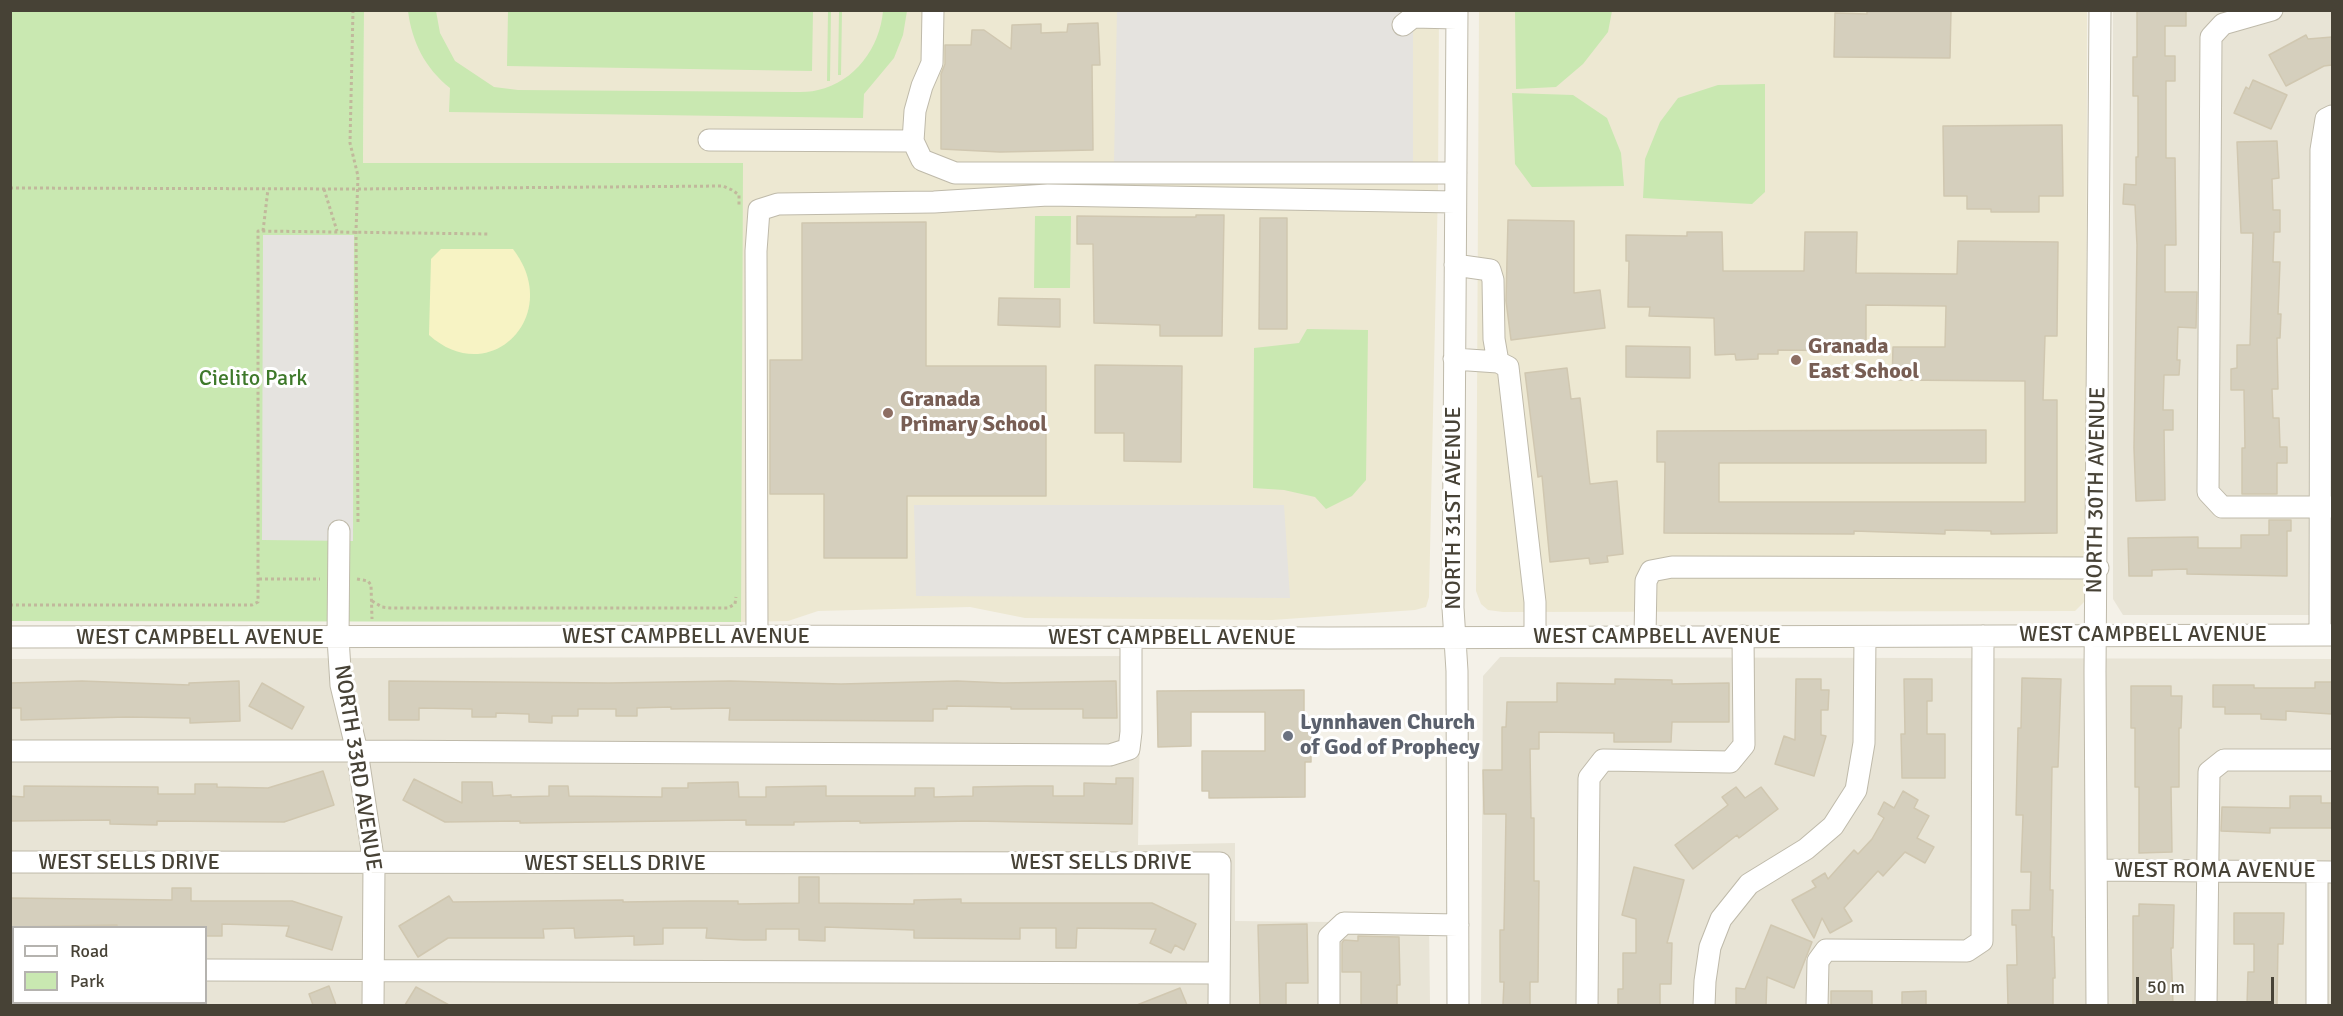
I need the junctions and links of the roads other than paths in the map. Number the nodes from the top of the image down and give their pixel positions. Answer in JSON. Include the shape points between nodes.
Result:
{"nodes":[{"id":1,"x":933,"y":10,"type":"edge"},
{"id":2,"x":2100,"y":10,"type":"edge"},
{"id":3,"x":2272,"y":10,"type":"edge"},
{"id":4,"x":1457,"y":14,"type":"edge"},
{"id":5,"x":1403,"y":25,"type":"dead end"},
{"id":6,"x":2329,"y":117,"type":"edge"},
{"id":7,"x":709,"y":140,"type":"dead end"},
{"id":8,"x":913,"y":141,"type":"junction"},
{"id":9,"x":1456,"y":173,"type":"junction"},
{"id":10,"x":1455,"y":202,"type":"junction"},
{"id":11,"x":1455,"y":265,"type":"junction"},
{"id":12,"x":1454,"y":359,"type":"junction"},
{"id":13,"x":1498,"y":362,"type":"junction"},
{"id":14,"x":2327,"y":507,"type":"edge"},
{"id":15,"x":349,"y":530,"type":"road end"},
{"id":16,"x":2098,"y":568,"type":"junction"},
{"id":17,"x":2326,"y":634,"type":"edge"},
{"id":18,"x":758,"y":636,"type":"junction"},
{"id":19,"x":1743,"y":636,"type":"junction"},
{"id":20,"x":1865,"y":636,"type":"junction"},
{"id":21,"x":1983,"y":636,"type":"junction"},
{"id":22,"x":2096,"y":636,"type":"junction"},
{"id":23,"x":10,"y":637,"type":"edge"},
{"id":24,"x":1535,"y":637,"type":"junction"},
{"id":25,"x":1645,"y":637,"type":"junction"},
{"id":26,"x":338,"y":638,"type":"junction"},
{"id":27,"x":1131,"y":638,"type":"junction"},
{"id":28,"x":1455,"y":638,"type":"junction"},
{"id":29,"x":10,"y":751,"type":"edge"},
{"id":30,"x":357,"y":751,"type":"junction"},
{"id":31,"x":2332,"y":760,"type":"edge"},
{"id":32,"x":10,"y":862,"type":"edge"},
{"id":33,"x":374,"y":864,"type":"junction"},
{"id":34,"x":2097,"y":870,"type":"junction"},
{"id":35,"x":2207,"y":871,"type":"junction"},
{"id":36,"x":2325,"y":872,"type":"edge"},
{"id":37,"x":1458,"y":925,"type":"junction"},
{"id":38,"x":207,"y":970,"type":"edge"},
{"id":39,"x":374,"y":970,"type":"junction"},
{"id":40,"x":1219,"y":973,"type":"junction"},
{"id":41,"x":373,"y":1005,"type":"edge"},
{"id":42,"x":1219,"y":1005,"type":"edge"},
{"id":43,"x":1329,"y":1005,"type":"edge"},
{"id":44,"x":1458,"y":1005,"type":"edge"},
{"id":45,"x":1587,"y":1005,"type":"edge"},
{"id":46,"x":1704,"y":1005,"type":"edge"},
{"id":47,"x":1816,"y":1005,"type":"edge"},
{"id":48,"x":2097,"y":1005,"type":"edge"},
{"id":49,"x":2206,"y":1005,"type":"edge"},
{"id":50,"x":2318,"y":1005,"type":"edge"}],
"edges":[{"from":1,"to":8,"type":"street","via":[[932,63],[915,111]]},
{"from":2,"to":16,"type":"street","name":"NORTH 30TH AVENUE"},
{"from":3,"to":14,"type":"street","via":[[2223,24],[2211,37],[2208,492],[2222,507]]},
{"from":4,"to":5,"type":"street","via":[[1413,17]]},
{"from":4,"to":9,"type":"street","name":"NORTH 31ST AVENUE"},
{"from":6,"to":14,"type":"street","via":[[2321,150]]},
{"from":7,"to":8,"type":"street"},
{"from":8,"to":9,"type":"street","via":[[922,160],[955,173]]},
{"from":9,"to":10,"type":"street","name":"NORTH 31ST AVENUE"},
{"from":10,"to":11,"type":"street","name":"NORTH 31ST AVENUE"},
{"from":10,"to":18,"type":"street","via":[[1048,195],[934,202],[778,204],[759,210]]},
{"from":11,"to":12,"type":"street","name":"NORTH 31ST AVENUE"},
{"from":11,"to":13,"type":"street","via":[[1490,270]]},
{"from":12,"to":13,"type":"street"},
{"from":12,"to":28,"type":"street","name":"NORTH 31ST AVENUE"},
{"from":13,"to":24,"type":"street","via":[[1508,367],[1535,602]]},
{"from":14,"to":17,"type":"street"},
{"from":15,"to":26,"type":"street","name":"NORTH 33RD AVENUE"},
{"from":16,"to":22,"type":"street","name":"NORTH 30TH AVENUE"},
{"from":16,"to":25,"type":"street","via":[[1672,567],[1652,571],[1646,581]]},
{"from":17,"to":22,"type":"street","name":"WEST CAMPBELL AVENUE"},
{"from":18,"to":26,"type":"street","name":"WEST CAMPBELL AVENUE"},
{"from":18,"to":27,"type":"street","name":"WEST CAMPBELL AVENUE"},
{"from":19,"to":20,"type":"street","name":"WEST CAMPBELL AVENUE"},
{"from":19,"to":25,"type":"street","name":"WEST CAMPBELL AVENUE"},
{"from":19,"to":45,"type":"street","via":[[1744,745],[1730,762],[1604,760],[1589,778]]},
{"from":20,"to":21,"type":"street","name":"WEST CAMPBELL AVENUE"},
{"from":20,"to":46,"type":"street","via":[[1864,743],[1856,790],[1833,826],[1806,849],[1749,884],[1721,920],[1710,947]]},
{"from":21,"to":22,"type":"street","name":"WEST CAMPBELL AVENUE"},
{"from":21,"to":47,"type":"street","via":[[1982,941],[1967,951],[1826,950],[1818,962]]},
{"from":22,"to":34,"type":"street","name":"NORTH 30TH AVENUE"},
{"from":23,"to":26,"type":"street","name":"WEST CAMPBELL AVENUE"},
{"from":24,"to":25,"type":"street","name":"WEST CAMPBELL AVENUE"},
{"from":24,"to":28,"type":"street","name":"WEST CAMPBELL AVENUE"},
{"from":26,"to":30,"type":"street","name":"NORTH 33RD AVENUE","via":[[341,685]]},
{"from":27,"to":28,"type":"street","name":"WEST CAMPBELL AVENUE"},
{"from":27,"to":30,"type":"street","via":[[1129,749],[1110,755]]},
{"from":28,"to":37,"type":"street","name":"NORTH 31ST AVENUE"},
{"from":29,"to":30,"type":"street"},
{"from":30,"to":33,"type":"street","name":"NORTH 33RD AVENUE"},
{"from":31,"to":35,"type":"street","via":[[2224,760],[2209,772]]},
{"from":32,"to":33,"type":"street","name":"WEST SELLS DRIVE"},
{"from":33,"to":39,"type":"street","name":"NORTH 33RD AVENUE"},
{"from":33,"to":40,"type":"street","name":"WEST SELLS DRIVE","via":[[1220,863]]},
{"from":34,"to":35,"type":"street","name":"WEST ROMA AVENUE"},
{"from":34,"to":48,"type":"street","name":"NORTH 30TH AVENUE"},
{"from":35,"to":36,"type":"street","name":"WEST ROMA AVENUE"},
{"from":35,"to":49,"type":"street"},
{"from":36,"to":50,"type":"street"},
{"from":37,"to":43,"type":"street","via":[[1344,923],[1329,937]]},
{"from":37,"to":44,"type":"street","name":"NORTH 31ST AVENUE"},
{"from":38,"to":39,"type":"street"},
{"from":39,"to":40,"type":"street"},
{"from":39,"to":41,"type":"street","name":"NORTH 33RD AVENUE"},
{"from":40,"to":42,"type":"street"}]}
